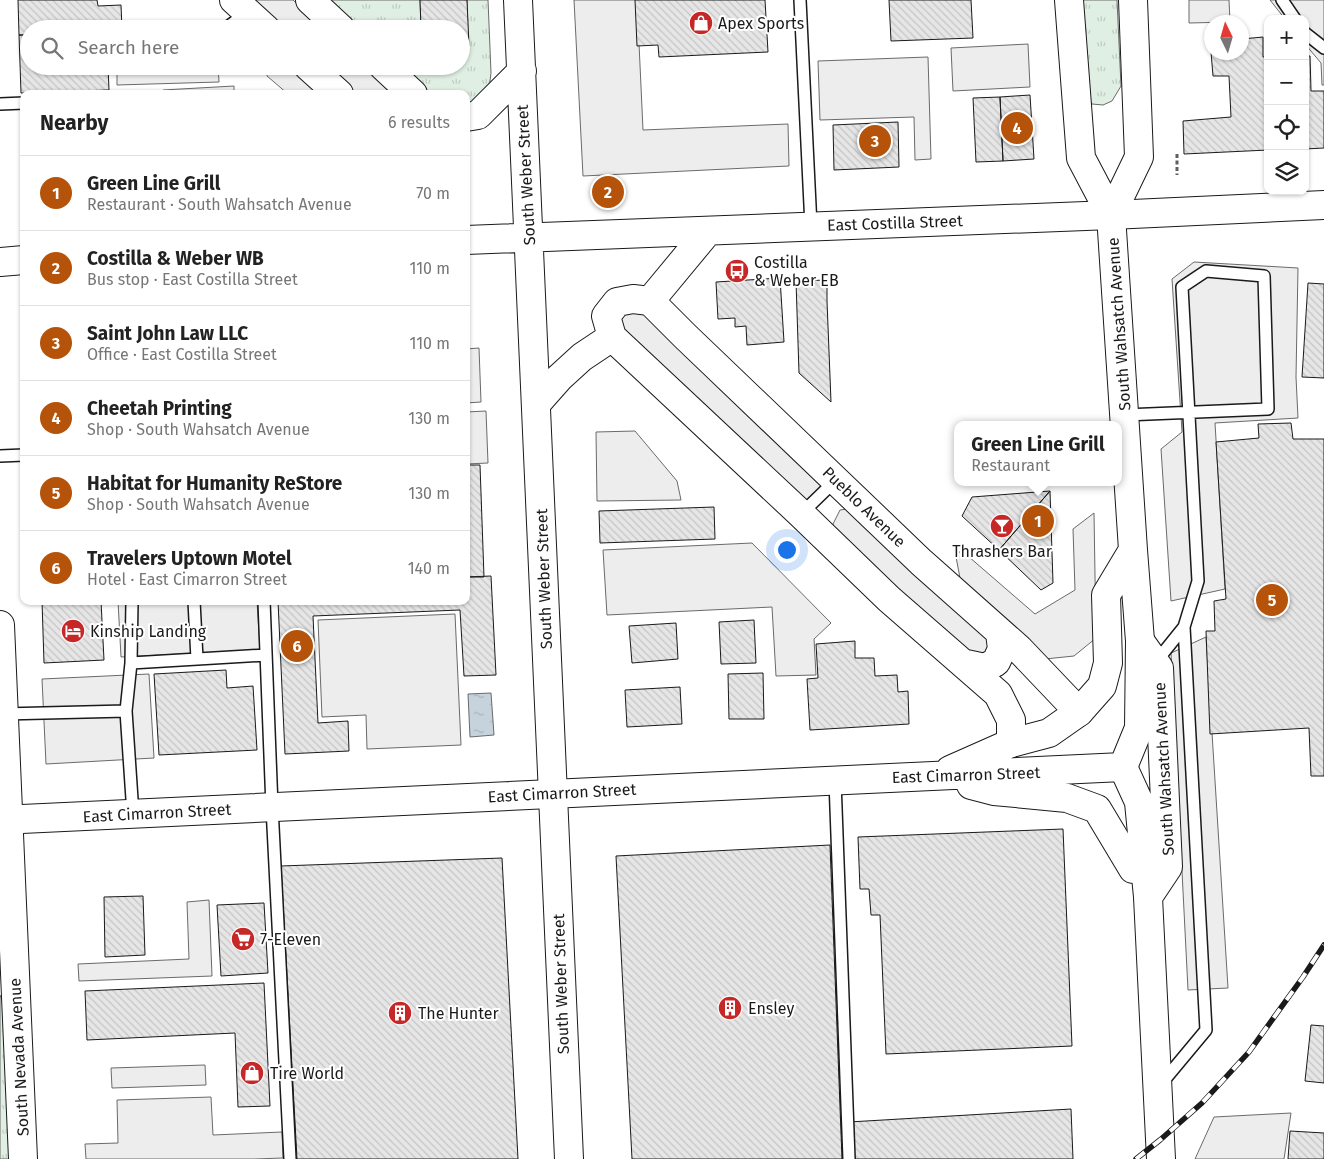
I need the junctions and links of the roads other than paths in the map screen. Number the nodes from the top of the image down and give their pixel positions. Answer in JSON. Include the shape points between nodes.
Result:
{"nodes":[{"id":1,"x":310,"y":0,"type":"edge"},
{"id":2,"x":518,"y":0,"type":"edge"},
{"id":3,"x":800,"y":0,"type":"edge"},
{"id":4,"x":1069,"y":0,"type":"edge"},
{"id":5,"x":1133,"y":0,"type":"edge"},
{"id":6,"x":1282,"y":0,"type":"edge"},
{"id":7,"x":1292,"y":15,"type":"edge"},
{"id":8,"x":331,"y":20,"type":"edge"},
{"id":9,"x":1309,"y":36,"type":"edge"},
{"id":10,"x":1324,"y":48,"type":"edge"},
{"id":11,"x":522,"y":71,"type":"junction"},
{"id":12,"x":318,"y":75,"type":"edge"},
{"id":13,"x":392,"y":75,"type":"edge"},
{"id":14,"x":335,"y":90,"type":"edge"},
{"id":15,"x":409,"y":90,"type":"edge"},
{"id":16,"x":20,"y":103,"type":"edge"},
{"id":17,"x":0,"y":104,"type":"edge"},
{"id":18,"x":470,"y":116,"type":"edge"},
{"id":19,"x":1324,"y":205,"type":"edge"},
{"id":20,"x":1111,"y":215,"type":"junction"},
{"id":21,"x":811,"y":226,"type":"junction"},
{"id":22,"x":708,"y":231,"type":"junction"},
{"id":23,"x":529,"y":237,"type":"junction"},
{"id":24,"x":470,"y":240,"type":"edge"},
{"id":25,"x":20,"y":260,"type":"edge"},
{"id":26,"x":0,"y":262,"type":"edge"},
{"id":27,"x":650,"y":301,"type":"junction"},
{"id":28,"x":612,"y":338,"type":"junction"},
{"id":29,"x":536,"y":404,"type":"junction"},
{"id":30,"x":1189,"y":413,"type":"junction"},
{"id":31,"x":1125,"y":415,"type":"junction"},
{"id":32,"x":20,"y":455,"type":"edge"},
{"id":33,"x":0,"y":456,"type":"edge"},
{"id":34,"x":836,"y":480,"type":"junction"},
{"id":35,"x":801,"y":514,"type":"junction"},
{"id":36,"x":1133,"y":550,"type":"junction"},
{"id":37,"x":132,"y":605,"type":"edge"},
{"id":38,"x":194,"y":605,"type":"edge"},
{"id":39,"x":264,"y":605,"type":"edge"},
{"id":40,"x":0,"y":625,"type":"edge"},
{"id":41,"x":1184,"y":627,"type":"junction"},
{"id":42,"x":1000,"y":633,"type":"junction"},
{"id":43,"x":1147,"y":652,"type":"junction"},
{"id":44,"x":266,"y":655,"type":"junction"},
{"id":45,"x":197,"y":659,"type":"junction"},
{"id":46,"x":131,"y":664,"type":"junction"},
{"id":47,"x":966,"y":664,"type":"junction"},
{"id":48,"x":126,"y":711,"type":"junction"},
{"id":49,"x":1079,"y":712,"type":"junction"},
{"id":50,"x":4,"y":714,"type":"junction"},
{"id":51,"x":1011,"y":743,"type":"junction"},
{"id":52,"x":1124,"y":767,"type":"junction"},
{"id":53,"x":938,"y":776,"type":"junction"},
{"id":54,"x":836,"y":780,"type":"junction"},
{"id":55,"x":553,"y":794,"type":"junction"},
{"id":56,"x":272,"y":807,"type":"junction"},
{"id":57,"x":133,"y":814,"type":"junction"},
{"id":58,"x":4,"y":820,"type":"edge"},
{"id":59,"x":1133,"y":869,"type":"junction"},
{"id":60,"x":1148,"y":897,"type":"junction"},
{"id":61,"x":1158,"y":1087,"type":"junction"},
{"id":62,"x":23,"y":1159,"type":"edge"},
{"id":63,"x":290,"y":1159,"type":"edge"},
{"id":64,"x":569,"y":1159,"type":"edge"},
{"id":65,"x":850,"y":1159,"type":"edge"},
{"id":66,"x":1161,"y":1159,"type":"edge"}],
"edges":[{"from":1,"to":8,"type":"main road"},
{"from":2,"to":11,"type":"main road","name":"South Weber Street"},
{"from":3,"to":21,"type":"lane"},
{"from":4,"to":20,"type":"main road","name":"South Wahsatch Avenue","via":[[1081,158]]},
{"from":5,"to":20,"type":"main road","name":"South Wahsatch Avenue","via":[[1139,157]]},
{"from":6,"to":7,"type":"lane"},
{"from":9,"to":10,"type":"lane"},
{"from":11,"to":18,"type":"main road","via":[[478,115]]},
{"from":11,"to":23,"type":"main road","name":"South Weber Street"},
{"from":12,"to":14,"type":"main road"},
{"from":13,"to":15,"type":"main road"},
{"from":16,"to":17,"type":"lane"},
{"from":19,"to":20,"type":"main road","name":"East Costilla Street"},
{"from":20,"to":21,"type":"main road","name":"East Costilla Street"},
{"from":20,"to":31,"type":"main road","name":"South Wahsatch Avenue"},
{"from":21,"to":22,"type":"main road","name":"East Costilla Street"},
{"from":22,"to":23,"type":"main road","name":"East Costilla Street"},
{"from":22,"to":27,"type":"main road"},
{"from":23,"to":24,"type":"main road","name":"East Costilla Street"},
{"from":23,"to":29,"type":"main road","name":"South Weber Street"},
{"from":25,"to":26,"type":"main road"},
{"from":27,"to":28,"type":"main road","via":[[633,299],[617,302],[606,316]]},
{"from":27,"to":34,"type":"main road","name":"Pueblo Avenue"},
{"from":28,"to":29,"type":"main road","via":[[582,357]]},
{"from":28,"to":35,"type":"main road"},
{"from":29,"to":55,"type":"main road","name":"South Weber Street"},
{"from":30,"to":30,"type":"lane","via":[[1182,287],[1206,271],[1264,276],[1268,409]]},
{"from":30,"to":31,"type":"lane"},
{"from":30,"to":41,"type":"lane","via":[[1198,581]]},
{"from":31,"to":36,"type":"main road","name":"South Wahsatch Avenue"},
{"from":32,"to":33,"type":"lane"},
{"from":34,"to":35,"type":"lane"},
{"from":34,"to":42,"type":"main road","name":"Pueblo Avenue"},
{"from":35,"to":47,"type":"main road","via":[[889,599]]},
{"from":36,"to":43,"type":"main road","name":"South Wahsatch Avenue"},
{"from":36,"to":49,"type":"main road","via":[[1106,595],[1108,663],[1102,686]]},
{"from":37,"to":46,"type":"lane"},
{"from":38,"to":45,"type":"lane"},
{"from":39,"to":44,"type":"lane"},
{"from":40,"to":50,"type":"main road","name":"South Nevada Avenue"},
{"from":41,"to":43,"type":"lane"},
{"from":41,"to":61,"type":"lane","via":[[1206,1030]]},
{"from":42,"to":47,"type":"main road","via":[[1002,648],[996,662],[985,668]]},
{"from":42,"to":49,"type":"main road","name":"Pueblo Avenue"},
{"from":43,"to":52,"type":"main road","via":[[1125,672]]},
{"from":43,"to":60,"type":"main road","name":"South Wahsatch Avenue","via":[[1159,668],[1168,867]]},
{"from":44,"to":45,"type":"lane"},
{"from":44,"to":56,"type":"lane"},
{"from":45,"to":46,"type":"lane"},
{"from":46,"to":48,"type":"lane"},
{"from":47,"to":51,"type":"main road","via":[[998,694],[1011,720]]},
{"from":48,"to":50,"type":"lane"},
{"from":48,"to":57,"type":"lane"},
{"from":49,"to":51,"type":"main road","via":[[1050,732]]},
{"from":50,"to":58,"type":"main road","name":"South Nevada Avenue"},
{"from":51,"to":53,"type":"main road"},
{"from":52,"to":53,"type":"main road","name":"East Cimarron Street"},
{"from":52,"to":59,"type":"main road"},
{"from":52,"to":60,"type":"main road","via":[[1139,802]]},
{"from":53,"to":54,"type":"main road","name":"East Cimarron Street"},
{"from":53,"to":59,"type":"main road","via":[[994,791],[1067,798],[1097,809]]},
{"from":54,"to":55,"type":"main road","name":"East Cimarron Street"},
{"from":54,"to":65,"type":"lane"},
{"from":55,"to":56,"type":"main road","name":"East Cimarron Street"},
{"from":55,"to":64,"type":"main road","name":"South Weber Street"},
{"from":56,"to":57,"type":"main road","name":"East Cimarron Street"},
{"from":56,"to":63,"type":"lane"},
{"from":57,"to":58,"type":"main road","name":"East Cimarron Street"},
{"from":58,"to":62,"type":"main road","name":"South Nevada Avenue"},
{"from":59,"to":60,"type":"main road"},
{"from":60,"to":61,"type":"main road"},
{"from":61,"to":66,"type":"main road"}]}
